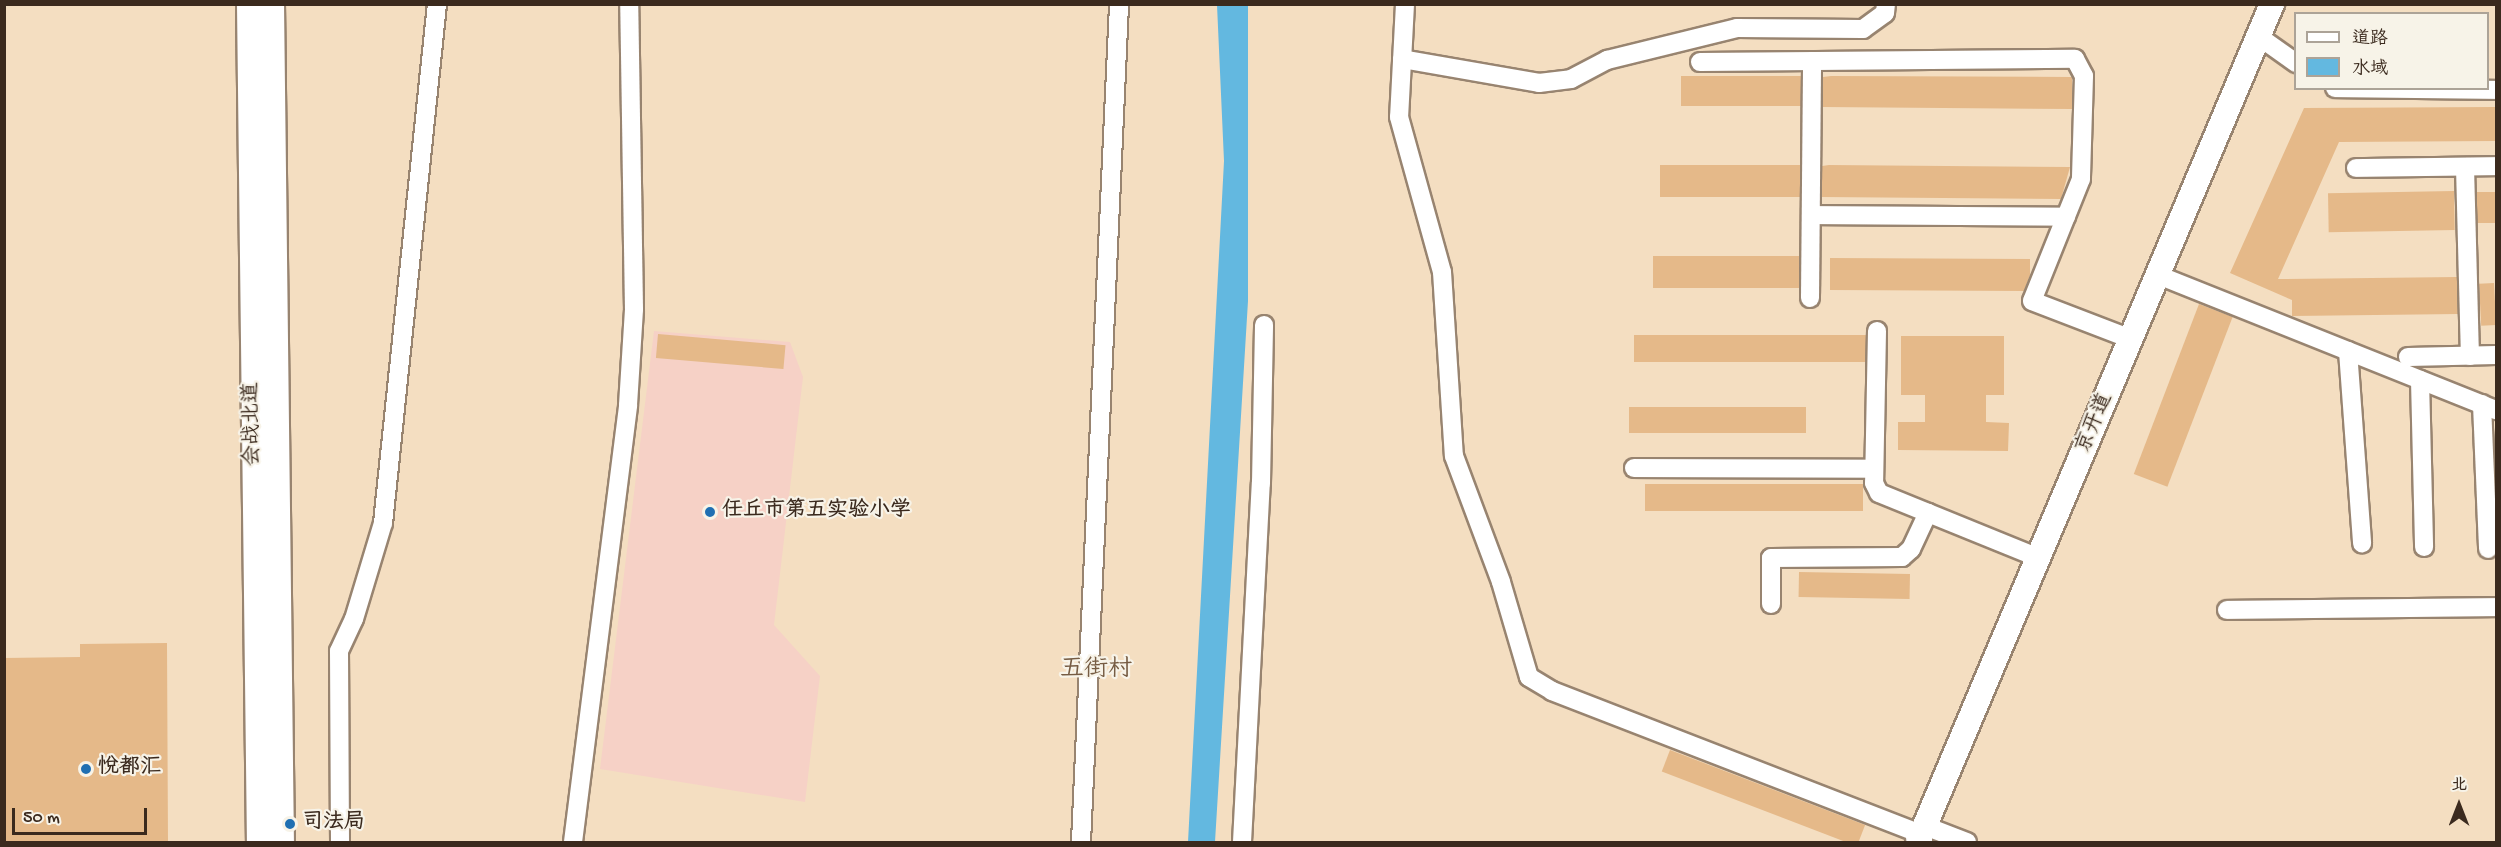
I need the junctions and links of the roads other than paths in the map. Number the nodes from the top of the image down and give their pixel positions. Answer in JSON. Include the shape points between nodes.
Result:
{"nodes":[{"id":1,"x":249,"y":4,"type":"edge"},
{"id":2,"x":272,"y":4,"type":"edge"},
{"id":3,"x":437,"y":4,"type":"edge"},
{"id":4,"x":629,"y":4,"type":"edge"},
{"id":5,"x":1119,"y":4,"type":"edge"},
{"id":6,"x":1405,"y":4,"type":"edge"},
{"id":7,"x":1886,"y":4,"type":"edge"},
{"id":8,"x":2272,"y":4,"type":"edge"},
{"id":9,"x":2258,"y":36,"type":"junction"},
{"id":10,"x":1402,"y":59,"type":"junction"},
{"id":11,"x":1812,"y":61,"type":"junction"},
{"id":12,"x":1700,"y":62,"type":"dead end"},
{"id":13,"x":2294,"y":62,"type":"edge"},
{"id":14,"x":2496,"y":166,"type":"edge"},
{"id":15,"x":2465,"y":167,"type":"junction"},
{"id":16,"x":2356,"y":168,"type":"dead end"},
{"id":17,"x":1811,"y":215,"type":"junction"},
{"id":18,"x":2066,"y":217,"type":"junction"},
{"id":19,"x":2158,"y":275,"type":"junction"},
{"id":20,"x":1810,"y":298,"type":"dead end"},
{"id":21,"x":1264,"y":325,"type":"dead end"},
{"id":22,"x":1877,"y":331,"type":"dead end"},
{"id":23,"x":2131,"y":339,"type":"junction"},
{"id":24,"x":2348,"y":351,"type":"junction"},
{"id":25,"x":2496,"y":355,"type":"edge"},
{"id":26,"x":2470,"y":356,"type":"junction"},
{"id":27,"x":2408,"y":357,"type":"dead end"},
{"id":28,"x":2420,"y":380,"type":"junction"},
{"id":29,"x":2489,"y":407,"type":"edge"},
{"id":30,"x":1634,"y":468,"type":"dead end"},
{"id":31,"x":1874,"y":469,"type":"junction"},
{"id":32,"x":1928,"y":513,"type":"junction"},
{"id":33,"x":2362,"y":543,"type":"dead end"},
{"id":34,"x":2424,"y":547,"type":"dead end"},
{"id":35,"x":2488,"y":549,"type":"dead end"},
{"id":36,"x":2039,"y":558,"type":"junction"},
{"id":37,"x":1771,"y":604,"type":"dead end"},
{"id":38,"x":2496,"y":607,"type":"edge"},
{"id":39,"x":2227,"y":610,"type":"dead end"},
{"id":40,"x":1921,"y":834,"type":"edge"},
{"id":41,"x":259,"y":843,"type":"edge"},
{"id":42,"x":282,"y":843,"type":"edge"},
{"id":43,"x":340,"y":843,"type":"edge"},
{"id":44,"x":573,"y":843,"type":"edge"},
{"id":45,"x":1082,"y":843,"type":"edge"},
{"id":46,"x":1242,"y":843,"type":"edge"},
{"id":47,"x":1967,"y":843,"type":"edge"}],
"edges":[{"from":1,"to":41,"type":"main road","name":"会战北道"},
{"from":2,"to":42,"type":"main road","name":"会战北道"},
{"from":3,"to":43,"type":"street","via":[[383,524],[354,619],[339,651]]},
{"from":4,"to":44,"type":"street","via":[[634,309],[631,362]]},
{"from":5,"to":45,"type":"street"},
{"from":6,"to":10,"type":"street"},
{"from":7,"to":10,"type":"street","via":[[1885,13],[1863,29],[1737,28],[1607,60],[1571,79],[1539,82]]},
{"from":8,"to":9,"type":"main road","name":"京开道"},
{"from":9,"to":13,"type":"street"},
{"from":9,"to":19,"type":"main road","name":"京开道"},
{"from":10,"to":40,"type":"street","via":[[1399,117],[1404,145],[1442,272],[1454,456],[1501,582],[1529,677],[1552,691]]},
{"from":11,"to":12,"type":"street"},
{"from":11,"to":17,"type":"street"},
{"from":11,"to":18,"type":"street","via":[[2074,59],[2084,76],[2083,162],[2081,179]]},
{"from":14,"to":15,"type":"street"},
{"from":15,"to":16,"type":"street"},
{"from":15,"to":26,"type":"street"},
{"from":17,"to":18,"type":"street"},
{"from":17,"to":20,"type":"street"},
{"from":18,"to":23,"type":"street","via":[[2032,302]]},
{"from":19,"to":23,"type":"main road","name":"京开道"},
{"from":19,"to":24,"type":"street"},
{"from":21,"to":46,"type":"street","via":[[1261,483]]},
{"from":22,"to":31,"type":"street"},
{"from":23,"to":36,"type":"main road","name":"京开道"},
{"from":24,"to":28,"type":"street"},
{"from":24,"to":33,"type":"street"},
{"from":25,"to":26,"type":"street"},
{"from":26,"to":27,"type":"street"},
{"from":28,"to":29,"type":"street"},
{"from":28,"to":34,"type":"street"},
{"from":29,"to":35,"type":"street"},
{"from":30,"to":31,"type":"street"},
{"from":31,"to":32,"type":"street","via":[[1879,493]]},
{"from":32,"to":36,"type":"street"},
{"from":32,"to":37,"type":"street","via":[[1911,549],[1902,557],[1771,558]]},
{"from":36,"to":40,"type":"main road","name":"京开道"},
{"from":38,"to":39,"type":"street"},
{"from":40,"to":47,"type":"street"}]}
